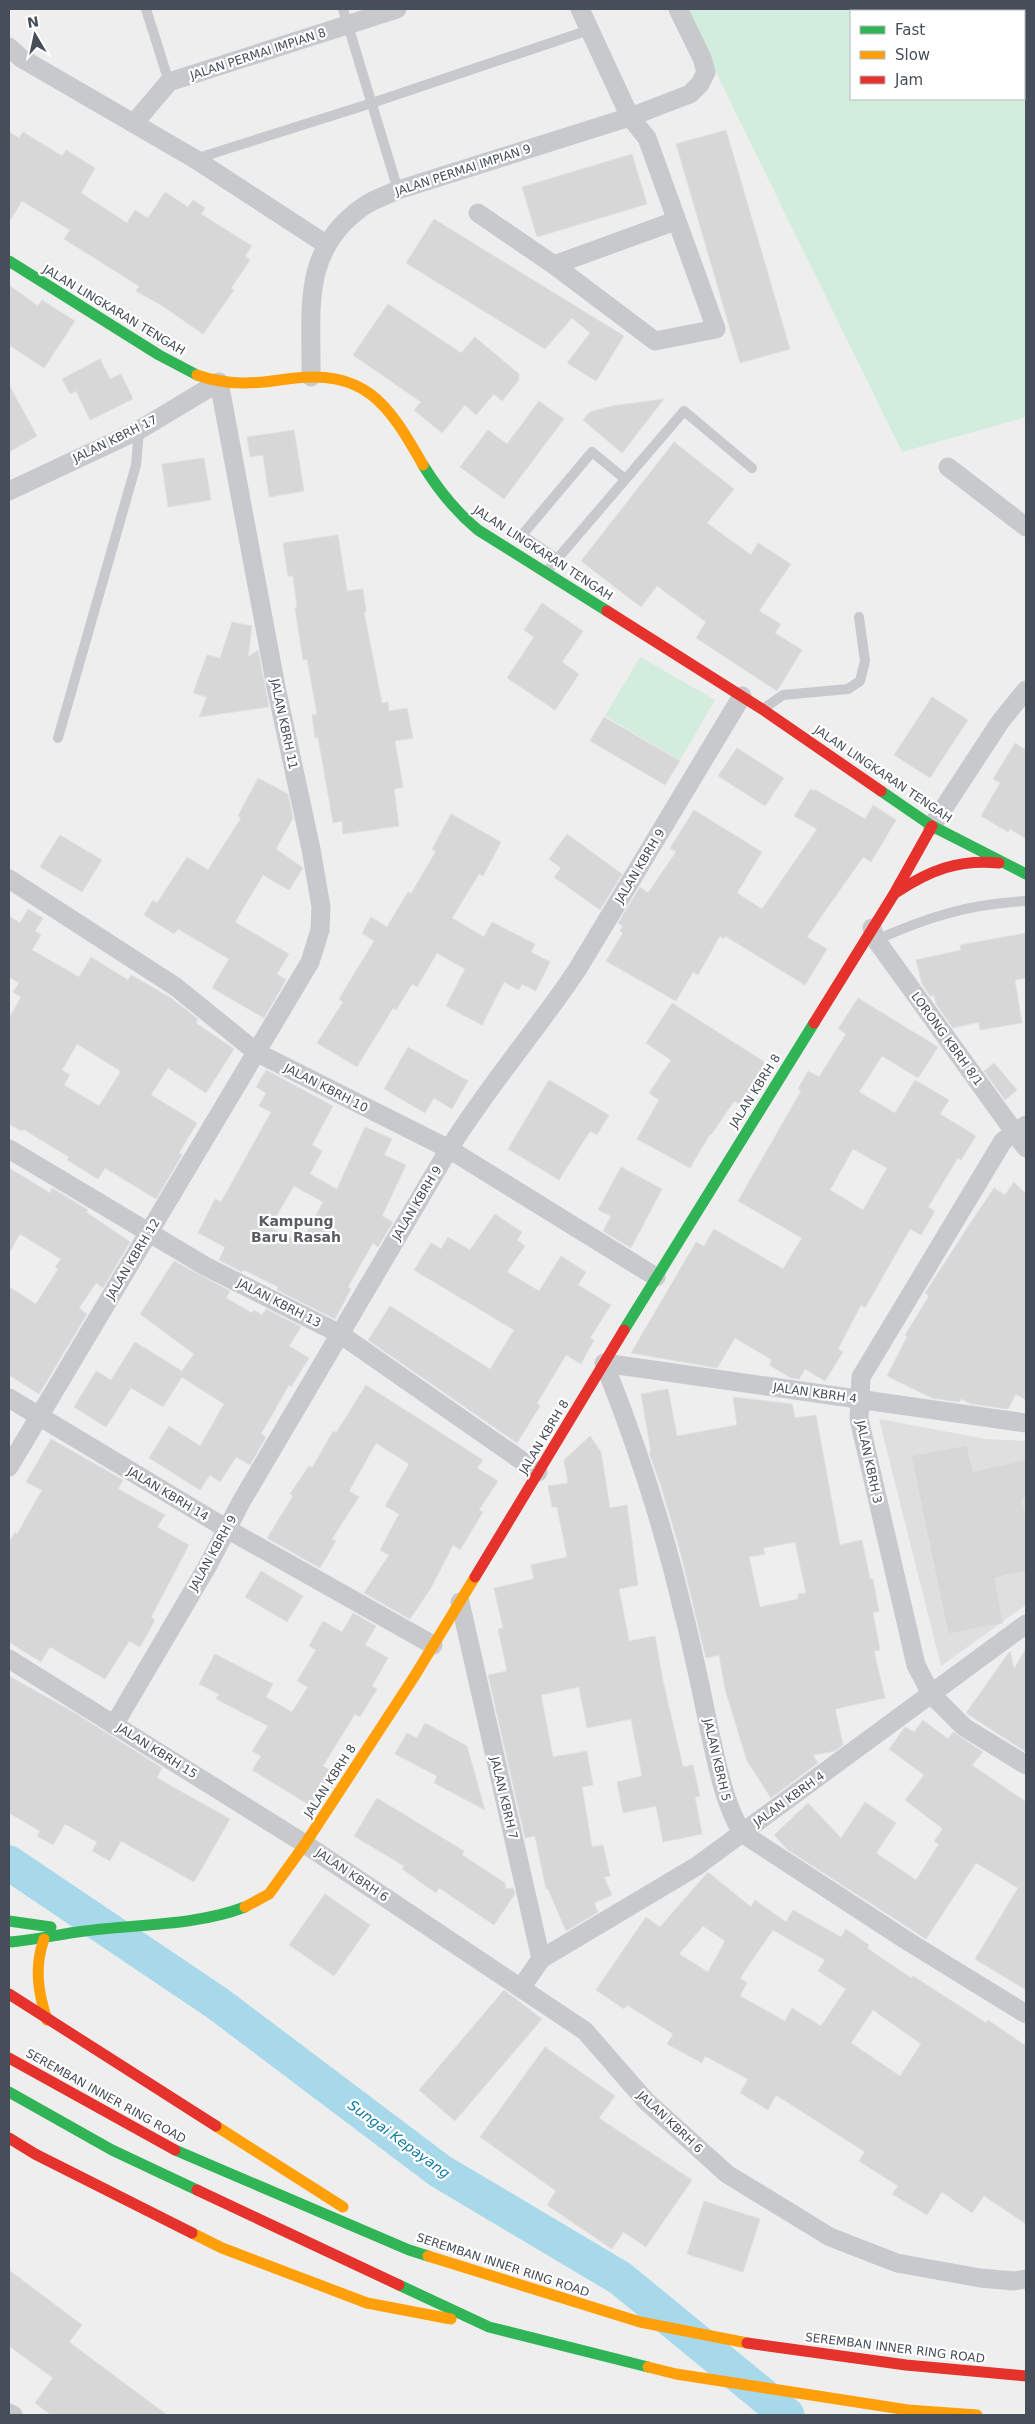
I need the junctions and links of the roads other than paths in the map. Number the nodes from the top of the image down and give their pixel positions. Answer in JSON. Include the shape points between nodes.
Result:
{"nodes":[{"id":1,"x":146,"y":9,"type":"edge"},
{"id":2,"x":397,"y":9,"type":"edge"},
{"id":3,"x":580,"y":9,"type":"edge"},
{"id":4,"x":678,"y":9,"type":"edge"},
{"id":5,"x":346,"y":17,"type":"edge"},
{"id":6,"x":589,"y":30,"type":"junction"},
{"id":7,"x":9,"y":47,"type":"edge"},
{"id":8,"x":169,"y":82,"type":"junction"},
{"id":9,"x":372,"y":102,"type":"junction"},
{"id":10,"x":630,"y":117,"type":"junction"},
{"id":11,"x":134,"y":123,"type":"junction"},
{"id":12,"x":195,"y":159,"type":"junction"},
{"id":13,"x":398,"y":190,"type":"junction"},
{"id":14,"x":478,"y":213,"type":"dead end"},
{"id":15,"x":675,"y":221,"type":"junction"},
{"id":16,"x":326,"y":245,"type":"junction"},
{"id":17,"x":9,"y":261,"type":"edge"},
{"id":18,"x":554,"y":265,"type":"junction"},
{"id":19,"x":312,"y":377,"type":"junction"},
{"id":20,"x":219,"y":382,"type":"junction"},
{"id":21,"x":139,"y":430,"type":"junction"},
{"id":22,"x":948,"y":467,"type":"dead end"},
{"id":23,"x":752,"y":468,"type":"dead end"},
{"id":24,"x":626,"y":479,"type":"junction"},
{"id":25,"x":9,"y":491,"type":"edge"},
{"id":26,"x":1026,"y":527,"type":"edge"},
{"id":27,"x":557,"y":559,"type":"junction"},
{"id":28,"x":545,"y":573,"type":"junction"},
{"id":29,"x":859,"y":617,"type":"dead end"},
{"id":30,"x":1026,"y":690,"type":"edge"},
{"id":31,"x":742,"y":696,"type":"junction"},
{"id":32,"x":762,"y":709,"type":"junction"},
{"id":33,"x":58,"y":738,"type":"dead end"},
{"id":34,"x":932,"y":826,"type":"junction"},
{"id":35,"x":1010,"y":864,"type":"junction"},
{"id":36,"x":1026,"y":874,"type":"edge"},
{"id":37,"x":9,"y":879,"type":"edge"},
{"id":38,"x":894,"y":894,"type":"junction"},
{"id":39,"x":1026,"y":900,"type":"edge"},
{"id":40,"x":874,"y":934,"type":"junction"},
{"id":41,"x":256,"y":1052,"type":"junction"},
{"id":42,"x":1020,"y":1129,"type":"edge"},
{"id":43,"x":1026,"y":1148,"type":"edge"},
{"id":44,"x":9,"y":1149,"type":"edge"},
{"id":45,"x":449,"y":1149,"type":"junction"},
{"id":46,"x":148,"y":1234,"type":"junction"},
{"id":47,"x":656,"y":1277,"type":"junction"},
{"id":48,"x":340,"y":1334,"type":"junction"},
{"id":49,"x":604,"y":1362,"type":"junction"},
{"id":50,"x":9,"y":1398,"type":"edge"},
{"id":51,"x":860,"y":1399,"type":"junction"},
{"id":52,"x":39,"y":1417,"type":"junction"},
{"id":53,"x":1026,"y":1423,"type":"edge"},
{"id":54,"x":9,"y":1467,"type":"edge"},
{"id":55,"x":538,"y":1472,"type":"junction"},
{"id":56,"x":226,"y":1529,"type":"junction"},
{"id":57,"x":460,"y":1602,"type":"junction"},
{"id":58,"x":1026,"y":1624,"type":"edge"},
{"id":59,"x":433,"y":1645,"type":"junction"},
{"id":60,"x":9,"y":1659,"type":"edge"},
{"id":61,"x":931,"y":1694,"type":"junction"},
{"id":62,"x":114,"y":1725,"type":"junction"},
{"id":63,"x":1026,"y":1765,"type":"edge"},
{"id":64,"x":742,"y":1833,"type":"junction"},
{"id":65,"x":305,"y":1844,"type":"junction"},
{"id":66,"x":9,"y":1922,"type":"edge"},
{"id":67,"x":84,"y":1931,"type":"junction"},
{"id":68,"x":44,"y":1939,"type":"junction"},
{"id":69,"x":9,"y":1942,"type":"edge"},
{"id":70,"x":541,"y":1959,"type":"junction"},
{"id":71,"x":521,"y":1988,"type":"junction"},
{"id":72,"x":9,"y":1994,"type":"edge"},
{"id":73,"x":1026,"y":2014,"type":"edge"},
{"id":74,"x":47,"y":2020,"type":"junction"},
{"id":75,"x":9,"y":2058,"type":"edge"},
{"id":76,"x":9,"y":2092,"type":"edge"},
{"id":77,"x":9,"y":2138,"type":"edge"},
{"id":78,"x":409,"y":2250,"type":"junction"},
{"id":79,"x":1026,"y":2279,"type":"edge"},
{"id":80,"x":489,"y":2327,"type":"junction"},
{"id":81,"x":1026,"y":2376,"type":"edge"},
{"id":82,"x":9,"y":2412,"type":"edge"},
{"id":83,"x":13,"y":2415,"type":"edge"},
{"id":84,"x":977,"y":2415,"type":"edge"}],
"edges":[{"from":1,"to":8,"type":"lane"},
{"from":2,"to":5,"type":"street","name":"JALAN PERMAI IMPIAN 8"},
{"from":3,"to":6,"type":"street"},
{"from":4,"to":10,"type":"street","name":"JALAN PERMAI IMPIAN 9","via":[[706,72],[690,94]]},
{"from":5,"to":8,"type":"street","name":"JALAN PERMAI IMPIAN 8"},
{"from":5,"to":9,"type":"lane"},
{"from":6,"to":9,"type":"lane"},
{"from":6,"to":10,"type":"street"},
{"from":7,"to":11,"type":"street","via":[[21,58]]},
{"from":8,"to":11,"type":"street"},
{"from":9,"to":12,"type":"lane"},
{"from":9,"to":13,"type":"lane"},
{"from":10,"to":13,"type":"street","name":"JALAN PERMAI IMPIAN 9"},
{"from":10,"to":15,"type":"street","via":[[647,138]]},
{"from":11,"to":12,"type":"street"},
{"from":12,"to":16,"type":"street"},
{"from":13,"to":16,"type":"street","name":"JALAN PERMAI IMPIAN 9","via":[[364,206],[338,229]]},
{"from":14,"to":18,"type":"street"},
{"from":15,"to":18,"type":"street"},
{"from":15,"to":18,"type":"street","via":[[716,329],[654,341]]},
{"from":16,"to":19,"type":"street","name":"JALAN PERMAI IMPIAN 9","via":[[318,262],[313,289]]},
{"from":17,"to":20,"type":"main road","name":"JALAN LINGKARAN TENGAH","via":[[175,364]]},
{"from":19,"to":20,"type":"main road","name":"JALAN LINGKARAN TENGAH","via":[[250,384]]},
{"from":19,"to":28,"type":"main road","name":"JALAN LINGKARAN TENGAH","via":[[345,380],[368,392],[402,428],[455,511],[478,530]]},
{"from":20,"to":21,"type":"street","name":"JALAN KBRH 17"},
{"from":20,"to":41,"type":"street","name":"JALAN KBRH 11","via":[[321,907],[320,930],[310,962]]},
{"from":21,"to":25,"type":"street","name":"JALAN KBRH 17"},
{"from":21,"to":33,"type":"lane","via":[[136,466]]},
{"from":22,"to":26,"type":"street"},
{"from":23,"to":24,"type":"lane","via":[[684,411]]},
{"from":24,"to":27,"type":"lane"},
{"from":24,"to":27,"type":"lane","via":[[592,452],[522,535]]},
{"from":27,"to":28,"type":"lane"},
{"from":28,"to":31,"type":"main road","name":"JALAN LINGKARAN TENGAH"},
{"from":29,"to":32,"type":"lane","via":[[865,661],[860,682],[848,688],[783,695]]},
{"from":30,"to":34,"type":"street","via":[[1000,722]]},
{"from":31,"to":32,"type":"main road","name":"JALAN LINGKARAN TENGAH"},
{"from":31,"to":45,"type":"street","name":"JALAN KBRH 9","via":[[577,970],[476,1105]]},
{"from":32,"to":34,"type":"main road","name":"JALAN LINGKARAN TENGAH"},
{"from":34,"to":35,"type":"main road","name":"JALAN LINGKARAN TENGAH"},
{"from":34,"to":38,"type":"main road","name":"JALAN KBRH 8"},
{"from":35,"to":36,"type":"main road","name":"JALAN LINGKARAN TENGAH"},
{"from":35,"to":38,"type":"main road","via":[[979,860],[948,864],[919,876]]},
{"from":37,"to":41,"type":"street","name":"JALAN KBRH 10","via":[[176,987]]},
{"from":38,"to":40,"type":"main road","name":"JALAN KBRH 8"},
{"from":39,"to":40,"type":"lane","via":[[964,908]]},
{"from":40,"to":42,"type":"street","name":"LORONG KBRH 8/1"},
{"from":40,"to":47,"type":"main road","name":"JALAN KBRH 8"},
{"from":41,"to":45,"type":"street","name":"JALAN KBRH 10"},
{"from":41,"to":46,"type":"street","name":"JALAN KBRH 12"},
{"from":42,"to":43,"type":"street","name":"LORONG KBRH 8/1"},
{"from":42,"to":51,"type":"street","name":"JALAN KBRH 3","via":[[1003,1141],[860,1378]]},
{"from":44,"to":46,"type":"street","name":"JALAN KBRH 13"},
{"from":45,"to":47,"type":"street","name":"JALAN KBRH 10"},
{"from":45,"to":48,"type":"street","name":"JALAN KBRH 9"},
{"from":46,"to":48,"type":"street","name":"JALAN KBRH 13"},
{"from":46,"to":52,"type":"street","name":"JALAN KBRH 12"},
{"from":47,"to":49,"type":"main road","name":"JALAN KBRH 8"},
{"from":48,"to":55,"type":"street","name":"JALAN KBRH 13"},
{"from":48,"to":56,"type":"street","name":"JALAN KBRH 9"},
{"from":49,"to":51,"type":"street","name":"JALAN KBRH 4"},
{"from":49,"to":55,"type":"main road","name":"JALAN KBRH 8"},
{"from":49,"to":64,"type":"street","name":"JALAN KBRH 5","via":[[631,1429],[658,1511],[718,1767],[730,1812]]},
{"from":50,"to":52,"type":"street","name":"JALAN KBRH 14"},
{"from":51,"to":53,"type":"street","name":"JALAN KBRH 4"},
{"from":51,"to":61,"type":"street","name":"JALAN KBRH 3","via":[[859,1419],[916,1665]]},
{"from":52,"to":54,"type":"street","name":"JALAN KBRH 12"},
{"from":52,"to":56,"type":"street","name":"JALAN KBRH 14"},
{"from":55,"to":57,"type":"main road","name":"JALAN KBRH 8"},
{"from":56,"to":59,"type":"street","name":"JALAN KBRH 14"},
{"from":56,"to":62,"type":"street","name":"JALAN KBRH 9"},
{"from":57,"to":59,"type":"main road","name":"JALAN KBRH 8"},
{"from":57,"to":70,"type":"street","name":"JALAN KBRH 7"},
{"from":58,"to":61,"type":"street","name":"JALAN KBRH 4"},
{"from":59,"to":65,"type":"main road","name":"JALAN KBRH 8"},
{"from":60,"to":62,"type":"street","name":"JALAN KBRH 15"},
{"from":61,"to":63,"type":"street","name":"JALAN KBRH 3","via":[[964,1727]]},
{"from":61,"to":64,"type":"street","name":"JALAN KBRH 4"},
{"from":62,"to":65,"type":"street","name":"JALAN KBRH 15"},
{"from":64,"to":70,"type":"street","name":"JALAN KBRH 4","via":[[697,1866]]},
{"from":64,"to":73,"type":"street","name":"JALAN KBRH 5"},
{"from":65,"to":67,"type":"main road","name":"JALAN KBRH 8","via":[[269,1894],[255,1903],[237,1910],[185,1920]]},
{"from":65,"to":71,"type":"street","name":"JALAN KBRH 6"},
{"from":66,"to":67,"type":"main road"},
{"from":67,"to":68,"type":"main road"},
{"from":68,"to":69,"type":"main road"},
{"from":68,"to":74,"type":"main road","via":[[36,1975],[38,1994]]},
{"from":70,"to":71,"type":"street"},
{"from":71,"to":79,"type":"street","name":"JALAN KBRH 6","via":[[585,2031],[646,2101],[727,2174],[830,2237],[897,2263],[980,2278],[1014,2282]]},
{"from":72,"to":74,"type":"main road"},
{"from":74,"to":78,"type":"main road"},
{"from":75,"to":78,"type":"main road","name":"SEREMBAN INNER RING ROAD","via":[[165,2146]]},
{"from":76,"to":80,"type":"main road","via":[[112,2150]]},
{"from":77,"to":80,"type":"main road","via":[[222,2248],[367,2303]]},
{"from":78,"to":81,"type":"main road","name":"SEREMBAN INNER RING ROAD","via":[[640,2322],[765,2346],[906,2366]]},
{"from":80,"to":84,"type":"main road","via":[[676,2374],[908,2410]]},
{"from":82,"to":83,"type":"street"}]}
